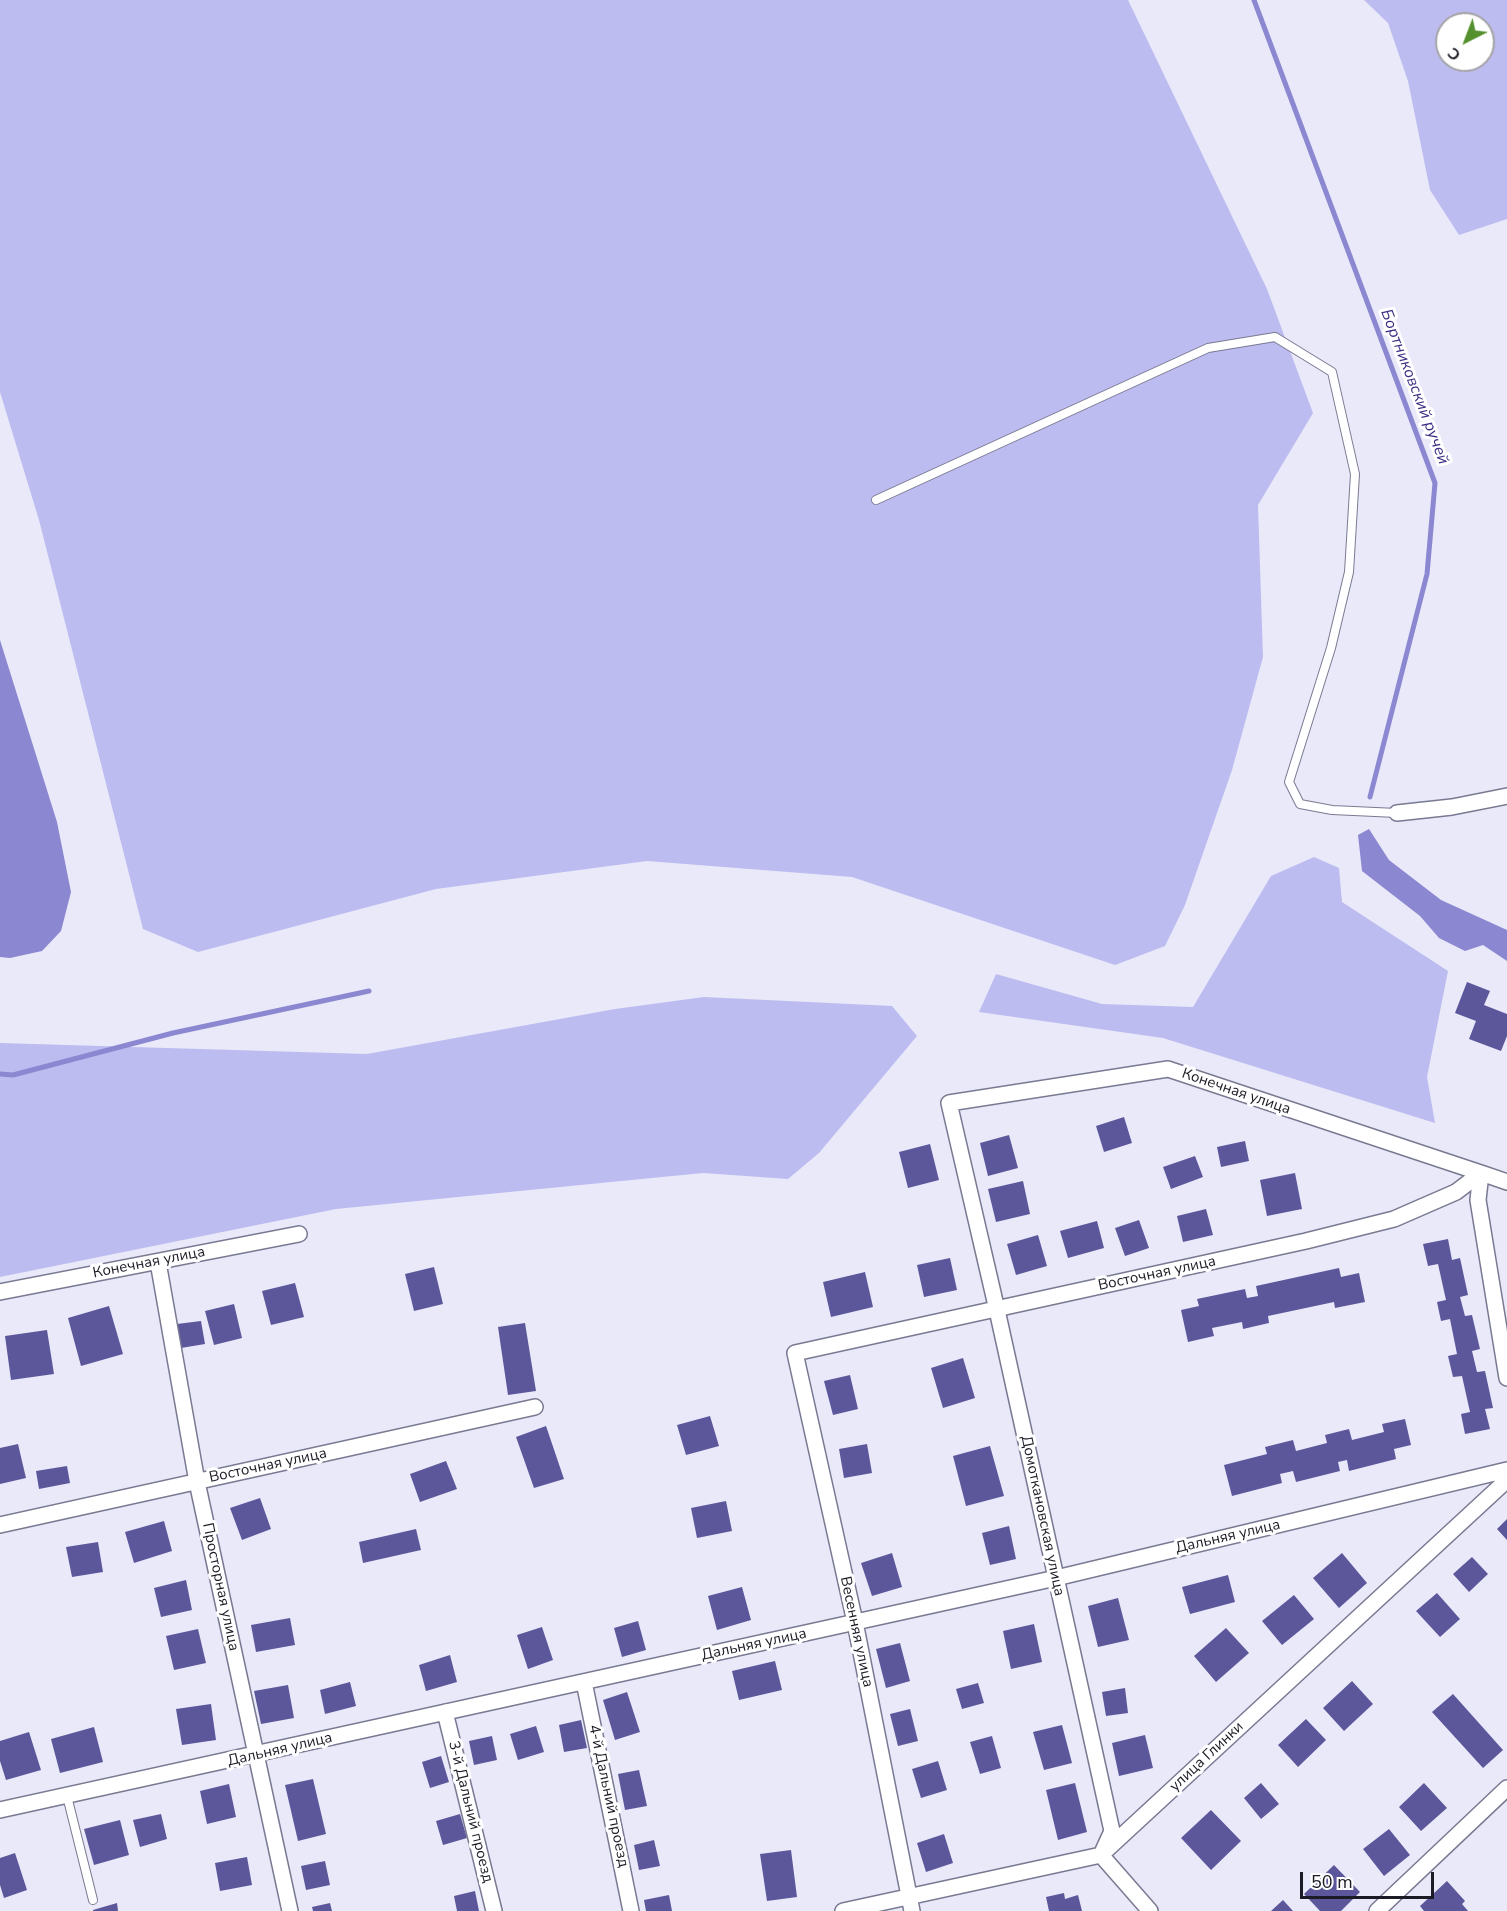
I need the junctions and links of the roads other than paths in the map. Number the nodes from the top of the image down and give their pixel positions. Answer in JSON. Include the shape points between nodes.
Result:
{"nodes":[{"id":1,"x":876,"y":500,"type":"dead end"},
{"id":2,"x":1507,"y":796,"type":"edge"},
{"id":3,"x":1396,"y":813,"type":"joint"},
{"id":4,"x":949,"y":1103,"type":"joint"},
{"id":5,"x":1482,"y":1173,"type":"junction"},
{"id":6,"x":1507,"y":1182,"type":"edge"},
{"id":7,"x":298,"y":1234,"type":"dead end"},
{"id":8,"x":158,"y":1262,"type":"junction"},
{"id":9,"x":0,"y":1292,"type":"edge"},
{"id":10,"x":998,"y":1310,"type":"junction"},
{"id":11,"x":795,"y":1353,"type":"joint"},
{"id":12,"x":1507,"y":1378,"type":"edge"},
{"id":13,"x":536,"y":1407,"type":"dead end"},
{"id":14,"x":1507,"y":1470,"type":"edge"},
{"id":15,"x":1507,"y":1480,"type":"edge"},
{"id":16,"x":197,"y":1482,"type":"junction"},
{"id":17,"x":0,"y":1525,"type":"edge"},
{"id":18,"x":1056,"y":1578,"type":"junction"},
{"id":19,"x":855,"y":1623,"type":"junction"},
{"id":20,"x":584,"y":1682,"type":"junction"},
{"id":21,"x":445,"y":1712,"type":"junction"},
{"id":22,"x":256,"y":1755,"type":"junction"},
{"id":23,"x":1507,"y":1788,"type":"edge"},
{"id":24,"x":67,"y":1796,"type":"junction"},
{"id":25,"x":0,"y":1810,"type":"edge"},
{"id":26,"x":1101,"y":1855,"type":"junction"},
{"id":27,"x":93,"y":1900,"type":"dead end"},
{"id":28,"x":910,"y":1904,"type":"edge"},
{"id":29,"x":290,"y":1911,"type":"edge"},
{"id":30,"x":494,"y":1911,"type":"edge"},
{"id":31,"x":631,"y":1911,"type":"edge"},
{"id":32,"x":843,"y":1911,"type":"edge"},
{"id":33,"x":1150,"y":1911,"type":"edge"},
{"id":34,"x":1377,"y":1911,"type":"edge"}],
"edges":[{"from":1,"to":3,"type":"lane","via":[[1208,348],[1275,337],[1332,372],[1355,474],[1349,572],[1331,648],[1289,782],[1300,804]]},
{"from":2,"to":3,"type":"street"},
{"from":4,"to":5,"type":"street","name":"Конечная улица","via":[[1168,1069]]},
{"from":4,"to":10,"type":"street","name":"Домоткановская улица"},
{"from":5,"to":6,"type":"street"},
{"from":5,"to":10,"type":"street","name":"Восточная улица","via":[[1456,1191],[1394,1219]]},
{"from":5,"to":12,"type":"street","via":[[1478,1200]]},
{"from":7,"to":8,"type":"street","name":"Конечная улица"},
{"from":8,"to":9,"type":"street","name":"Конечная улица"},
{"from":8,"to":16,"type":"street","name":"Просторная улица"},
{"from":10,"to":11,"type":"street","name":"Восточная улица"},
{"from":10,"to":18,"type":"street","name":"Домоткановская улица"},
{"from":11,"to":19,"type":"street","name":"Весенняя улица"},
{"from":13,"to":16,"type":"street","name":"Восточная улица"},
{"from":14,"to":18,"type":"street","name":"Дальняя улица"},
{"from":15,"to":26,"type":"street","name":"улица Глинки"},
{"from":16,"to":17,"type":"street","name":"Восточная улица"},
{"from":16,"to":22,"type":"street","name":"Просторная улица"},
{"from":18,"to":19,"type":"street","name":"Дальняя улица"},
{"from":18,"to":26,"type":"street","name":"Домоткановская улица","via":[[1112,1831]]},
{"from":19,"to":20,"type":"street","name":"Дальняя улица"},
{"from":19,"to":28,"type":"street","name":"Весенняя улица"},
{"from":20,"to":21,"type":"street","name":"Дальняя улица"},
{"from":20,"to":31,"type":"street","name":"4-й Дальний проезд"},
{"from":21,"to":22,"type":"street","name":"Дальняя улица"},
{"from":21,"to":30,"type":"street","name":"3-й Дальний проезд"},
{"from":22,"to":24,"type":"street","name":"Дальняя улица"},
{"from":22,"to":29,"type":"street","name":"Просторная улица"},
{"from":23,"to":34,"type":"street"},
{"from":24,"to":25,"type":"street","name":"Дальняя улица"},
{"from":24,"to":27,"type":"lane"},
{"from":26,"to":28,"type":"street"},
{"from":26,"to":33,"type":"street"},
{"from":28,"to":32,"type":"street"}]}
